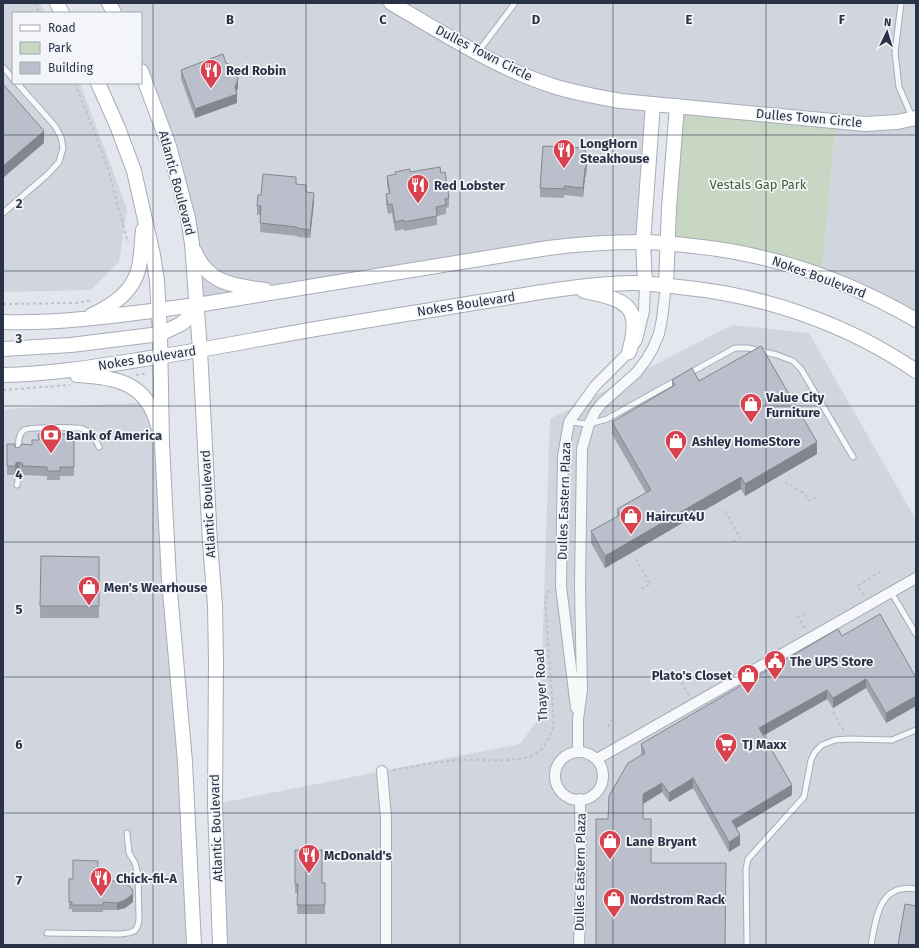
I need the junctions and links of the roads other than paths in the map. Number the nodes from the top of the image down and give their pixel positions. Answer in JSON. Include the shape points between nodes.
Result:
{"nodes":[{"id":1,"x":57,"y":3,"type":"edge"},
{"id":2,"x":109,"y":3,"type":"edge"},
{"id":3,"x":391,"y":3,"type":"edge"},
{"id":4,"x":515,"y":3,"type":"edge"},
{"id":5,"x":901,"y":3,"type":"edge"},
{"id":6,"x":62,"y":12,"type":"edge"},
{"id":7,"x":114,"y":12,"type":"edge"},
{"id":8,"x":478,"y":52,"type":"junction"},
{"id":9,"x":3,"y":67,"type":"edge"},
{"id":10,"x":142,"y":74,"type":"edge"},
{"id":11,"x":12,"y":78,"type":"edge"},
{"id":12,"x":18,"y":84,"type":"edge"},
{"id":13,"x":98,"y":84,"type":"edge"},
{"id":14,"x":653,"y":104,"type":"junction"},
{"id":15,"x":677,"y":106,"type":"junction"},
{"id":16,"x":914,"y":119,"type":"edge"},
{"id":17,"x":3,"y":213,"type":"edge"},
{"id":18,"x":145,"y":218,"type":"junction"},
{"id":19,"x":643,"y":242,"type":"junction"},
{"id":20,"x":668,"y":243,"type":"junction"},
{"id":21,"x":192,"y":244,"type":"junction"},
{"id":22,"x":645,"y":284,"type":"junction"},
{"id":23,"x":666,"y":285,"type":"junction"},
{"id":24,"x":572,"y":288,"type":"junction"},
{"id":25,"x":280,"y":292,"type":"junction"},
{"id":26,"x":197,"y":305,"type":"junction"},
{"id":27,"x":159,"y":310,"type":"junction"},
{"id":28,"x":76,"y":320,"type":"junction"},
{"id":29,"x":916,"y":320,"type":"edge"},
{"id":30,"x":3,"y":322,"type":"edge"},
{"id":31,"x":160,"y":334,"type":"junction"},
{"id":32,"x":3,"y":349,"type":"edge"},
{"id":33,"x":200,"y":350,"type":"junction"},
{"id":34,"x":629,"y":352,"type":"junction"},
{"id":35,"x":161,"y":356,"type":"junction"},
{"id":36,"x":916,"y":371,"type":"edge"},
{"id":37,"x":36,"y":374,"type":"junction"},
{"id":38,"x":3,"y":375,"type":"edge"},
{"id":39,"x":570,"y":422,"type":"junction"},
{"id":40,"x":589,"y":424,"type":"junction"},
{"id":41,"x":162,"y":444,"type":"junction"},
{"id":42,"x":98,"y":448,"type":"dead end"},
{"id":43,"x":18,"y":453,"type":"edge"},
{"id":44,"x":853,"y":457,"type":"dead end"},
{"id":45,"x":19,"y":475,"type":"dead end"},
{"id":46,"x":17,"y":485,"type":"dead end"},
{"id":47,"x":916,"y":578,"type":"edge"},
{"id":48,"x":891,"y":592,"type":"junction"},
{"id":49,"x":916,"y":634,"type":"edge"},
{"id":50,"x":578,"y":719,"type":"junction"},
{"id":51,"x":916,"y":730,"type":"edge"},
{"id":52,"x":578,"y":752,"type":"junction"},
{"id":53,"x":597,"y":759,"type":"junction"},
{"id":54,"x":382,"y":771,"type":"road end"},
{"id":55,"x":580,"y":799,"type":"junction"},
{"id":56,"x":126,"y":833,"type":"dead end"},
{"id":57,"x":916,"y":889,"type":"edge"},
{"id":58,"x":47,"y":933,"type":"dead end"},
{"id":59,"x":194,"y":945,"type":"edge"},
{"id":60,"x":220,"y":945,"type":"edge"},
{"id":61,"x":386,"y":945,"type":"edge"},
{"id":62,"x":579,"y":945,"type":"edge"},
{"id":63,"x":747,"y":945,"type":"edge"},
{"id":64,"x":871,"y":945,"type":"edge"}],
"edges":[{"from":1,"to":6,"type":"main road"},
{"from":2,"to":7,"type":"main road"},
{"from":3,"to":8,"type":"main road","name":"Dulles Town Circle"},
{"from":4,"to":8,"type":"lane"},
{"from":5,"to":16,"type":"lane","via":[[895,53],[899,87]]},
{"from":8,"to":14,"type":"main road","name":"Dulles Town Circle","via":[[523,75],[553,86],[590,96]]},
{"from":9,"to":11,"type":"lane"},
{"from":10,"to":21,"type":"main road","name":"Atlantic Boulevard","via":[[169,146],[188,218]]},
{"from":12,"to":17,"type":"lane","via":[[55,126],[63,148],[59,162],[48,174]]},
{"from":13,"to":18,"type":"main road","name":"Atlantic Boulevard","via":[[134,171]]},
{"from":14,"to":15,"type":"main road","name":"Dulles Town Circle"},
{"from":14,"to":19,"type":"main road"},
{"from":15,"to":16,"type":"main road","name":"Dulles Town Circle","via":[[865,124]]},
{"from":15,"to":20,"type":"main road"},
{"from":18,"to":27,"type":"main road","name":"Atlantic Boulevard","via":[[157,281]]},
{"from":18,"to":28,"type":"main road","via":[[139,262],[133,282],[104,309]]},
{"from":19,"to":20,"type":"main road","name":"Nokes Boulevard"},
{"from":19,"to":22,"type":"main road"},
{"from":19,"to":25,"type":"main road","name":"Nokes Boulevard","via":[[604,242],[548,248]]},
{"from":20,"to":23,"type":"main road"},
{"from":20,"to":29,"type":"main road","name":"Nokes Boulevard","via":[[741,252],[796,266],[847,285]]},
{"from":21,"to":25,"type":"main road","via":[[204,267],[218,279],[228,284]]},
{"from":21,"to":26,"type":"main road","name":"Atlantic Boulevard"},
{"from":22,"to":23,"type":"main road","name":"Nokes Boulevard"},
{"from":22,"to":24,"type":"main road","name":"Nokes Boulevard"},
{"from":22,"to":34,"type":"street","name":"Dulles Eastern Plaza","via":[[641,328]]},
{"from":23,"to":36,"type":"main road","name":"Nokes Boulevard","via":[[709,290],[784,307],[864,340]]},
{"from":23,"to":40,"type":"street","name":"Dulles Eastern Plaza","via":[[659,334],[653,348],[636,373],[594,412]]},
{"from":24,"to":33,"type":"main road","name":"Nokes Boulevard"},
{"from":24,"to":34,"type":"main road","via":[[611,297],[626,304],[631,311],[635,328]]},
{"from":25,"to":26,"type":"main road","name":"Nokes Boulevard"},
{"from":26,"to":27,"type":"main road","name":"Nokes Boulevard"},
{"from":26,"to":31,"type":"main road","via":[[193,314],[181,324]]},
{"from":26,"to":33,"type":"main road","name":"Atlantic Boulevard"},
{"from":27,"to":28,"type":"main road","name":"Nokes Boulevard"},
{"from":27,"to":31,"type":"main road","name":"Atlantic Boulevard"},
{"from":28,"to":30,"type":"main road","name":"Nokes Boulevard"},
{"from":31,"to":32,"type":"main road","via":[[71,345]]},
{"from":31,"to":35,"type":"main road","name":"Atlantic Boulevard"},
{"from":33,"to":35,"type":"main road","name":"Nokes Boulevard"},
{"from":33,"to":60,"type":"main road","name":"Atlantic Boulevard","via":[[215,605],[215,804]]},
{"from":34,"to":39,"type":"street","name":"Dulles Eastern Plaza","via":[[595,386]]},
{"from":35,"to":37,"type":"main road","name":"Nokes Boulevard"},
{"from":35,"to":41,"type":"main road","name":"Atlantic Boulevard"},
{"from":37,"to":38,"type":"main road","name":"Nokes Boulevard"},
{"from":37,"to":41,"type":"main road","via":[[105,377],[129,384],[144,398],[155,414]]},
{"from":39,"to":40,"type":"lane"},
{"from":39,"to":50,"type":"street","name":"Dulles Eastern Plaza","via":[[563,456],[561,586]]},
{"from":40,"to":44,"type":"lane","via":[[607,419],[734,348],[748,348],[793,361],[801,369]]},
{"from":40,"to":50,"type":"street","name":"Dulles Eastern Plaza","via":[[582,449],[581,467],[582,690]]},
{"from":41,"to":59,"type":"main road","name":"Atlantic Boulevard","via":[[169,580],[185,762]]},
{"from":42,"to":43,"type":"lane","via":[[96,438],[82,429],[32,428],[24,430],[20,435]]},
{"from":45,"to":46,"type":"lane"},
{"from":47,"to":48,"type":"street"},
{"from":48,"to":49,"type":"lane"},
{"from":48,"to":53,"type":"street"},
{"from":50,"to":52,"type":"street","name":"Dulles Eastern Plaza"},
{"from":51,"to":63,"type":"lane","via":[[892,740],[835,740],[822,745],[815,752],[810,760],[804,797],[748,859]]},
{"from":52,"to":53,"type":"street"},
{"from":52,"to":55,"type":"street","name":"Dulles Eastern Plaza","via":[[569,754],[561,760],[556,769],[555,779],[558,788],[566,796],[575,800]]},
{"from":53,"to":55,"type":"street","name":"Dulles Eastern Plaza","via":[[602,768],[603,778],[600,787],[594,795]]},
{"from":54,"to":61,"type":"street","via":[[386,818]]},
{"from":55,"to":62,"type":"street","name":"Dulles Eastern Plaza"},
{"from":56,"to":58,"type":"lane","via":[[129,853],[138,876],[139,919],[135,930],[119,934]]},
{"from":57,"to":64,"type":"lane","via":[[908,887],[896,890],[883,901],[877,913]]}]}
